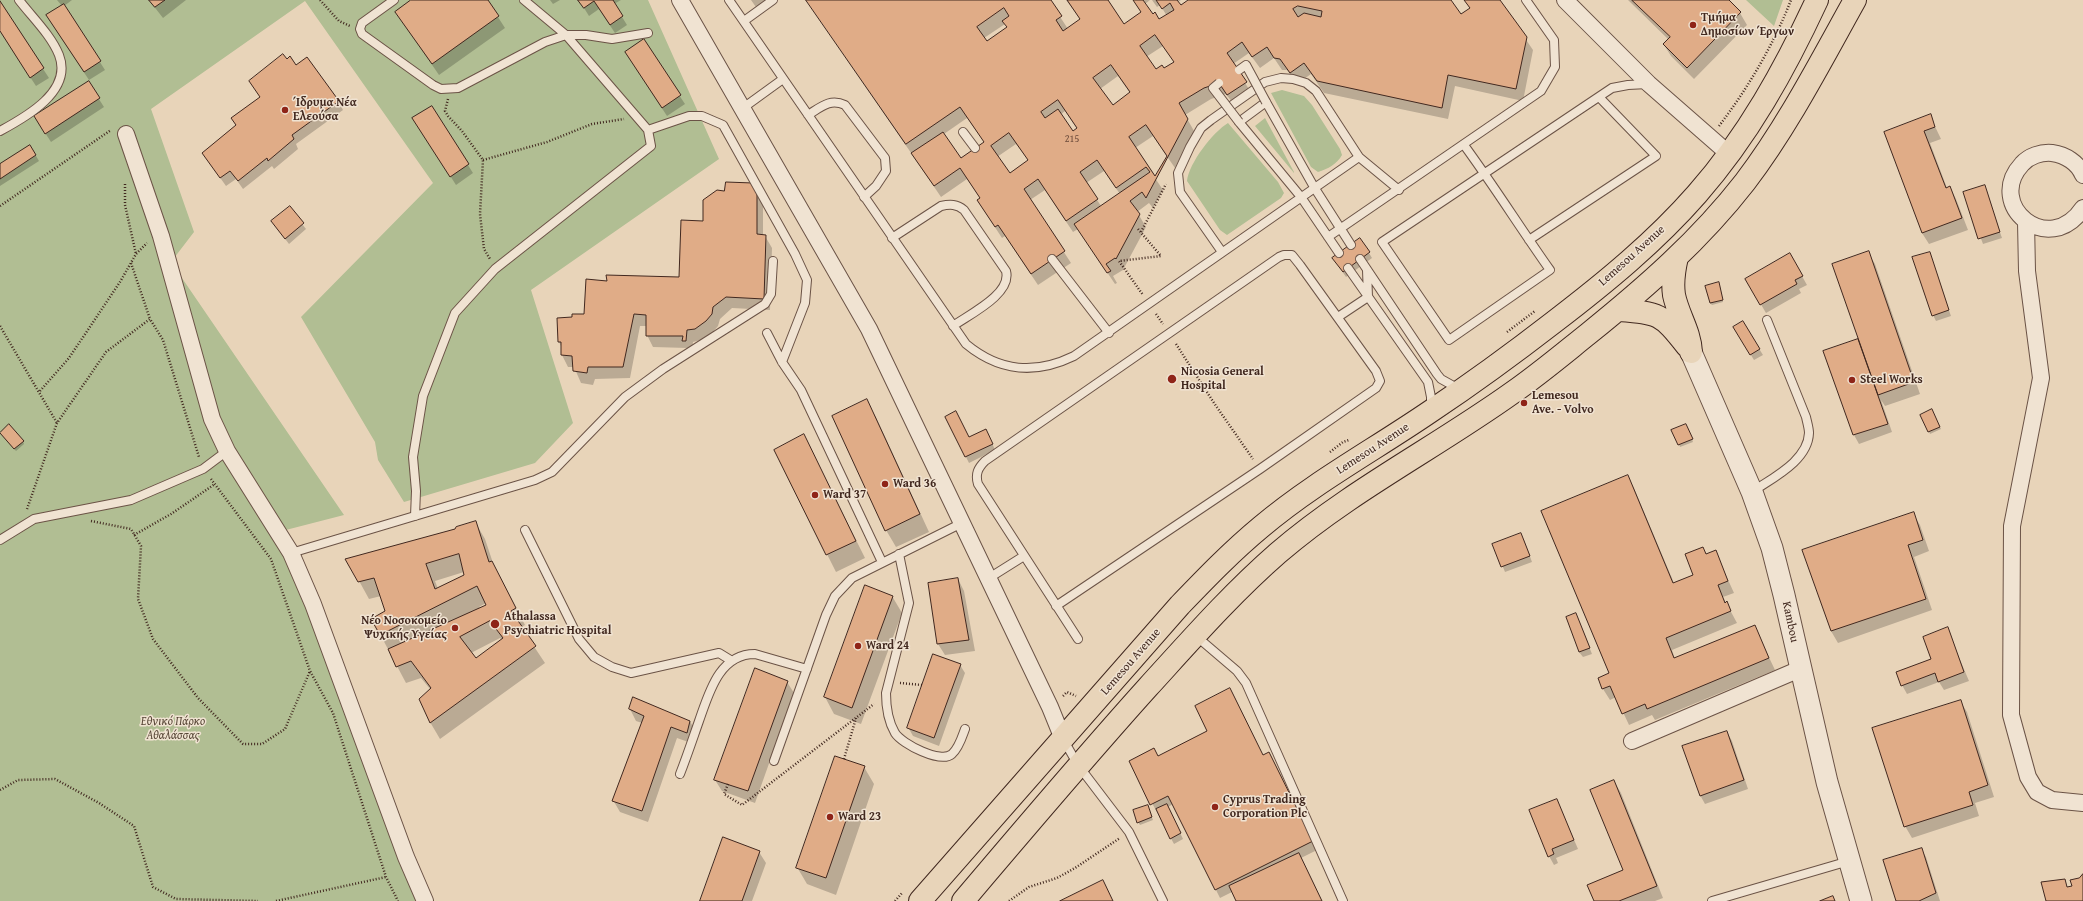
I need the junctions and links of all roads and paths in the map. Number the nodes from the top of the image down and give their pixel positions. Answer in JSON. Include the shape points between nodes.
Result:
{"nodes":[{"id":1,"x":19,"y":0,"type":"edge"},
{"id":2,"x":320,"y":0,"type":"edge"},
{"id":3,"x":394,"y":0,"type":"edge"},
{"id":4,"x":524,"y":0,"type":"edge"},
{"id":5,"x":680,"y":0,"type":"edge"},
{"id":6,"x":729,"y":0,"type":"edge"},
{"id":7,"x":772,"y":0,"type":"edge"},
{"id":8,"x":1526,"y":0,"type":"edge"},
{"id":9,"x":1565,"y":0,"type":"edge"},
{"id":10,"x":1791,"y":0,"type":"edge"},
{"id":11,"x":1817,"y":0,"type":"edge"},
{"id":12,"x":1855,"y":0,"type":"edge"},
{"id":13,"x":744,"y":22,"type":"junction"},
{"id":14,"x":360,"y":29,"type":"junction"},
{"id":15,"x":648,"y":32,"type":"dead end"},
{"id":16,"x":566,"y":35,"type":"junction"},
{"id":17,"x":1239,"y":70,"type":"dead end"},
{"id":18,"x":783,"y":79,"type":"junction"},
{"id":19,"x":1219,"y":83,"type":"dead end"},
{"id":20,"x":1649,"y":84,"type":"junction"},
{"id":21,"x":449,"y":90,"type":"junction"},
{"id":22,"x":1598,"y":97,"type":"junction"},
{"id":23,"x":1266,"y":102,"type":"junction"},
{"id":24,"x":743,"y":108,"type":"junction"},
{"id":25,"x":808,"y":115,"type":"junction"},
{"id":26,"x":635,"y":117,"type":"junction"},
{"id":27,"x":1239,"y":122,"type":"junction"},
{"id":28,"x":648,"y":130,"type":"junction"},
{"id":29,"x":0,"y":131,"type":"edge"},
{"id":30,"x":963,"y":132,"type":"dead end"},
{"id":31,"x":126,"y":134,"type":"joint"},
{"id":32,"x":1709,"y":138,"type":"junction"},
{"id":33,"x":1464,"y":145,"type":"junction"},
{"id":34,"x":975,"y":148,"type":"dead end"},
{"id":35,"x":1728,"y":154,"type":"junction"},
{"id":36,"x":1359,"y":158,"type":"junction"},
{"id":37,"x":483,"y":160,"type":"junction"},
{"id":38,"x":1178,"y":173,"type":"junction"},
{"id":39,"x":1484,"y":173,"type":"junction"},
{"id":40,"x":2083,"y":175,"type":"edge"},
{"id":41,"x":126,"y":178,"type":"dead end"},
{"id":42,"x":1314,"y":187,"type":"junction"},
{"id":43,"x":1398,"y":190,"type":"junction"},
{"id":44,"x":864,"y":197,"type":"junction"},
{"id":45,"x":1301,"y":197,"type":"junction"},
{"id":46,"x":0,"y":206,"type":"edge"},
{"id":47,"x":2083,"y":208,"type":"edge"},
{"id":48,"x":2026,"y":222,"type":"junction"},
{"id":49,"x":1340,"y":228,"type":"junction"},
{"id":50,"x":1142,"y":232,"type":"dead end"},
{"id":51,"x":162,"y":236,"type":"junction"},
{"id":52,"x":1328,"y":237,"type":"junction"},
{"id":53,"x":892,"y":238,"type":"junction"},
{"id":54,"x":1529,"y":240,"type":"junction"},
{"id":55,"x":1351,"y":245,"type":"dead end"},
{"id":56,"x":1222,"y":252,"type":"junction"},
{"id":57,"x":1339,"y":253,"type":"dead end"},
{"id":58,"x":136,"y":254,"type":"junction"},
{"id":59,"x":1677,"y":257,"type":"junction"},
{"id":60,"x":1052,"y":259,"type":"dead end"},
{"id":61,"x":1360,"y":259,"type":"dead end"},
{"id":62,"x":773,"y":261,"type":"dead end"},
{"id":63,"x":131,"y":262,"type":"junction"},
{"id":64,"x":1348,"y":268,"type":"dead end"},
{"id":65,"x":495,"y":269,"type":"junction"},
{"id":66,"x":1367,"y":269,"type":"junction"},
{"id":67,"x":1368,"y":297,"type":"junction"},
{"id":68,"x":1618,"y":310,"type":"junction"},
{"id":69,"x":1338,"y":318,"type":"junction"},
{"id":70,"x":150,"y":319,"type":"junction"},
{"id":71,"x":1767,"y":320,"type":"dead end"},
{"id":72,"x":0,"y":326,"type":"edge"},
{"id":73,"x":953,"y":326,"type":"junction"},
{"id":74,"x":1109,"y":332,"type":"junction"},
{"id":75,"x":767,"y":333,"type":"dead end"},
{"id":76,"x":1691,"y":352,"type":"junction"},
{"id":77,"x":782,"y":362,"type":"junction"},
{"id":78,"x":1462,"y":390,"type":"junction"},
{"id":79,"x":40,"y":391,"type":"junction"},
{"id":80,"x":1430,"y":412,"type":"junction"},
{"id":81,"x":57,"y":423,"type":"junction"},
{"id":82,"x":1378,"y":445,"type":"junction"},
{"id":83,"x":228,"y":451,"type":"junction"},
{"id":84,"x":1355,"y":451,"type":"dead end"},
{"id":85,"x":203,"y":469,"type":"junction"},
{"id":86,"x":1309,"y":480,"type":"dead end"},
{"id":87,"x":215,"y":484,"type":"junction"},
{"id":88,"x":1752,"y":492,"type":"junction"},
{"id":89,"x":415,"y":516,"type":"junction"},
{"id":90,"x":84,"y":520,"type":"dead end"},
{"id":91,"x":962,"y":523,"type":"junction"},
{"id":92,"x":19,"y":527,"type":"junction"},
{"id":93,"x":525,"y":530,"type":"dead end"},
{"id":94,"x":134,"y":535,"type":"junction"},
{"id":95,"x":0,"y":540,"type":"edge"},
{"id":96,"x":291,"y":553,"type":"junction"},
{"id":97,"x":899,"y":554,"type":"junction"},
{"id":98,"x":1024,"y":556,"type":"junction"},
{"id":99,"x":882,"y":562,"type":"junction"},
{"id":100,"x":989,"y":578,"type":"junction"},
{"id":101,"x":1056,"y":606,"type":"junction"},
{"id":102,"x":1150,"y":625,"type":"dead end"},
{"id":103,"x":1195,"y":635,"type":"junction"},
{"id":104,"x":1078,"y":639,"type":"dead end"},
{"id":105,"x":732,"y":661,"type":"junction"},
{"id":106,"x":807,"y":669,"type":"junction"},
{"id":107,"x":1800,"y":669,"type":"junction"},
{"id":108,"x":310,"y":671,"type":"junction"},
{"id":109,"x":888,"y":682,"type":"junction"},
{"id":110,"x":922,"y":685,"type":"dead end"},
{"id":111,"x":886,"y":695,"type":"junction"},
{"id":112,"x":856,"y":718,"type":"junction"},
{"id":113,"x":965,"y":729,"type":"dead end"},
{"id":114,"x":1063,"y":739,"type":"junction"},
{"id":115,"x":1632,"y":741,"type":"dead end"},
{"id":116,"x":844,"y":759,"type":"dead end"},
{"id":117,"x":774,"y":761,"type":"dead end"},
{"id":118,"x":1078,"y":765,"type":"junction"},
{"id":119,"x":680,"y":774,"type":"dead end"},
{"id":120,"x":728,"y":784,"type":"dead end"},
{"id":121,"x":0,"y":790,"type":"edge"},
{"id":122,"x":2083,"y":803,"type":"edge"},
{"id":123,"x":1129,"y":832,"type":"junction"},
{"id":124,"x":1849,"y":861,"type":"junction"},
{"id":125,"x":386,"y":877,"type":"junction"},
{"id":126,"x":258,"y":901,"type":"edge"},
{"id":127,"x":276,"y":901,"type":"edge"},
{"id":128,"x":398,"y":901,"type":"edge"},
{"id":129,"x":425,"y":901,"type":"edge"},
{"id":130,"x":920,"y":901,"type":"edge"},
{"id":131,"x":962,"y":901,"type":"edge"},
{"id":132,"x":1009,"y":901,"type":"edge"},
{"id":133,"x":1163,"y":901,"type":"edge"},
{"id":134,"x":1342,"y":901,"type":"edge"},
{"id":135,"x":1712,"y":901,"type":"edge"},
{"id":136,"x":1861,"y":901,"type":"edge"}],
"edges":[{"from":1,"to":29,"type":"lane","via":[[48,37],[62,66],[59,80],[51,95],[21,120]]},
{"from":2,"to":14,"type":"path","via":[[339,22]]},
{"from":3,"to":14,"type":"lane","via":[[362,23]]},
{"from":4,"to":16,"type":"lane"},
{"from":5,"to":24,"type":"street"},
{"from":6,"to":13,"type":"lane"},
{"from":7,"to":13,"type":"lane"},
{"from":8,"to":33,"type":"lane","via":[[1554,40],[1554,67],[1541,91]]},
{"from":9,"to":20,"type":"street"},
{"from":10,"to":32,"type":"path","via":[[1754,73],[1734,106]]},
{"from":11,"to":35,"type":"main road","name":"Lemesou Avenue","via":[[1781,74],[1756,116]]},
{"from":12,"to":59,"type":"main road","via":[[1779,132],[1747,179],[1710,224]]},
{"from":13,"to":18,"type":"lane"},
{"from":14,"to":21,"type":"lane","via":[[362,34],[433,85]]},
{"from":15,"to":16,"type":"lane","via":[[612,39]]},
{"from":16,"to":21,"type":"lane","via":[[544,42],[466,85]]},
{"from":16,"to":26,"type":"lane"},
{"from":17,"to":23,"type":"lane","bridge":true,"via":[[1246,65]]},
{"from":18,"to":24,"type":"lane"},
{"from":18,"to":25,"type":"lane"},
{"from":19,"to":27,"type":"lane","bridge":true,"via":[[1213,88]]},
{"from":20,"to":22,"type":"lane","via":[[1618,86]]},
{"from":20,"to":32,"type":"street"},
{"from":21,"to":37,"type":"path","via":[[445,111]]},
{"from":22,"to":39,"type":"lane"},
{"from":22,"to":54,"type":"lane","via":[[1656,156]]},
{"from":23,"to":27,"type":"lane"},
{"from":23,"to":42,"type":"lane"},
{"from":24,"to":91,"type":"street","via":[[869,329]]},
{"from":25,"to":44,"type":"lane"},
{"from":25,"to":44,"type":"lane","via":[[830,102],[845,105],[885,158],[886,172]]},
{"from":26,"to":28,"type":"lane"},
{"from":26,"to":37,"type":"path","via":[[592,124],[547,142]]},
{"from":27,"to":45,"type":"lane"},
{"from":28,"to":65,"type":"lane","via":[[651,146]]},
{"from":28,"to":77,"type":"lane","via":[[689,116],[702,116],[723,125],[807,280],[805,303]]},
{"from":30,"to":34,"type":"lane"},
{"from":31,"to":46,"type":"path","via":[[113,128]]},
{"from":31,"to":51,"type":"street"},
{"from":32,"to":35,"type":"street"},
{"from":33,"to":39,"type":"lane"},
{"from":33,"to":43,"type":"lane"},
{"from":35,"to":78,"type":"main road","name":"Lemesou Avenue","via":[[1698,193],[1648,244],[1592,292]]},
{"from":36,"to":38,"type":"lane","via":[[1316,92],[1306,83],[1281,78],[1265,82],[1201,128]]},
{"from":36,"to":42,"type":"lane"},
{"from":36,"to":43,"type":"lane"},
{"from":37,"to":65,"type":"path","via":[[480,214],[484,249]]},
{"from":38,"to":50,"type":"path","via":[[1172,176]]},
{"from":38,"to":56,"type":"lane","via":[[1180,192]]},
{"from":39,"to":54,"type":"lane"},
{"from":39,"to":54,"type":"lane","via":[[1382,242],[1449,340],[1550,270]]},
{"from":40,"to":48,"type":"street","via":[[2072,161],[2060,154],[2036,155],[2025,161],[2017,169],[2010,192],[2012,203]]},
{"from":41,"to":58,"type":"path","via":[[125,205]]},
{"from":42,"to":45,"type":"lane"},
{"from":42,"to":49,"type":"lane"},
{"from":43,"to":49,"type":"lane"},
{"from":44,"to":53,"type":"lane"},
{"from":45,"to":52,"type":"lane"},
{"from":45,"to":56,"type":"lane"},
{"from":47,"to":48,"type":"street","via":[[2075,219],[2064,226],[2052,229],[2038,228]]},
{"from":48,"to":122,"type":"street","via":[[2027,271],[2041,378],[2012,526],[2011,715],[2028,777],[2036,792],[2052,800]]},
{"from":49,"to":52,"type":"lane"},
{"from":49,"to":55,"type":"lane"},
{"from":51,"to":58,"type":"path","via":[[151,239]]},
{"from":51,"to":83,"type":"street","via":[[212,419]]},
{"from":52,"to":57,"type":"lane"},
{"from":53,"to":73,"type":"lane"},
{"from":53,"to":73,"type":"lane","via":[[941,206],[959,206],[964,210],[1006,271],[1007,281],[1002,290]]},
{"from":56,"to":74,"type":"lane"},
{"from":58,"to":63,"type":"path"},
{"from":59,"to":68,"type":"main road"},
{"from":59,"to":76,"type":"main road","via":[[1673,278],[1674,296],[1689,333]]},
{"from":60,"to":74,"type":"lane"},
{"from":61,"to":66,"type":"lane"},
{"from":62,"to":89,"type":"lane","via":[[771,294],[766,304],[663,369],[625,397],[552,472],[535,480]]},
{"from":63,"to":70,"type":"path"},
{"from":63,"to":79,"type":"path","via":[[69,358]]},
{"from":64,"to":67,"type":"lane"},
{"from":65,"to":89,"type":"lane","via":[[455,313],[423,396],[413,457]]},
{"from":66,"to":67,"type":"lane"},
{"from":66,"to":78,"type":"lane","via":[[1436,374]]},
{"from":67,"to":69,"type":"lane"},
{"from":67,"to":80,"type":"lane","via":[[1428,382]]},
{"from":68,"to":76,"type":"main road","via":[[1648,311],[1657,315],[1668,324]]},
{"from":68,"to":103,"type":"main road","via":[[1510,395],[1416,454],[1329,514],[1280,552],[1235,593]]},
{"from":69,"to":98,"type":"lane","via":[[1300,264],[1292,255],[1284,255],[985,461],[976,474],[978,484]]},
{"from":69,"to":101,"type":"lane","via":[[1376,371],[1380,381],[1376,388],[1273,461]]},
{"from":70,"to":81,"type":"path","via":[[106,352]]},
{"from":70,"to":85,"type":"path","via":[[163,340]]},
{"from":71,"to":88,"type":"lane","via":[[1806,417],[1809,433],[1801,455]]},
{"from":72,"to":79,"type":"path"},
{"from":73,"to":74,"type":"lane","via":[[966,344],[978,354],[997,363],[1036,369],[1074,356]]},
{"from":75,"to":77,"type":"lane"},
{"from":76,"to":88,"type":"street","name":"Kambou"},
{"from":77,"to":99,"type":"lane","via":[[802,390]]},
{"from":78,"to":80,"type":"main road","name":"Lemesou Avenue"},
{"from":79,"to":81,"type":"path"},
{"from":80,"to":82,"type":"main road","name":"Lemesou Avenue"},
{"from":81,"to":92,"type":"path"},
{"from":82,"to":84,"type":"lane"},
{"from":82,"to":114,"type":"main road","name":"Lemesou Avenue","via":[[1262,526],[1140,644]]},
{"from":83,"to":85,"type":"lane"},
{"from":83,"to":96,"type":"street"},
{"from":85,"to":87,"type":"path"},
{"from":85,"to":92,"type":"lane","via":[[130,500],[40,517]]},
{"from":86,"to":102,"type":"lane","via":[[1210,562]]},
{"from":87,"to":94,"type":"path"},
{"from":87,"to":108,"type":"path","via":[[271,559]]},
{"from":88,"to":107,"type":"street","name":"Kambou","via":[[1772,548]]},
{"from":89,"to":96,"type":"lane"},
{"from":90,"to":94,"type":"path","via":[[131,529]]},
{"from":91,"to":97,"type":"lane"},
{"from":91,"to":100,"type":"street"},
{"from":92,"to":95,"type":"lane"},
{"from":93,"to":105,"type":"lane","via":[[579,639],[594,657],[612,667],[631,673],[719,653]]},
{"from":94,"to":108,"type":"path","via":[[141,546],[138,599],[153,639],[198,698],[243,744],[262,744],[285,729]]},
{"from":96,"to":129,"type":"street","via":[[313,604],[406,857]]},
{"from":97,"to":99,"type":"lane"},
{"from":97,"to":109,"type":"lane","via":[[909,603]]},
{"from":98,"to":100,"type":"lane"},
{"from":98,"to":101,"type":"lane"},
{"from":99,"to":106,"type":"lane","via":[[842,586],[835,596]]},
{"from":100,"to":114,"type":"street"},
{"from":101,"to":104,"type":"lane"},
{"from":103,"to":118,"type":"main road"},
{"from":103,"to":134,"type":"lane","via":[[1232,666],[1246,683]]},
{"from":105,"to":106,"type":"lane","via":[[746,654],[754,654]]},
{"from":105,"to":119,"type":"lane","via":[[712,684]]},
{"from":106,"to":117,"type":"lane"},
{"from":107,"to":115,"type":"street"},
{"from":107,"to":124,"type":"street","name":"Kambou"},
{"from":108,"to":125,"type":"path","via":[[333,713]]},
{"from":109,"to":110,"type":"path"},
{"from":109,"to":111,"type":"lane"},
{"from":111,"to":112,"type":"path"},
{"from":111,"to":113,"type":"lane","via":[[886,707],[892,726],[907,745],[935,756],[948,756],[957,749]]},
{"from":112,"to":116,"type":"path"},
{"from":112,"to":120,"type":"path","via":[[742,805],[724,794]]},
{"from":114,"to":118,"type":"lane"},
{"from":114,"to":130,"type":"main road","name":"Lemesou Avenue"},
{"from":118,"to":123,"type":"lane"},
{"from":118,"to":131,"type":"main road"},
{"from":121,"to":126,"type":"path","via":[[18,780],[55,779],[134,826],[153,887],[176,899]]},
{"from":123,"to":132,"type":"path","via":[[1075,868],[1057,878],[1029,887]]},
{"from":123,"to":133,"type":"lane"},
{"from":124,"to":135,"type":"lane"},
{"from":124,"to":136,"type":"street","name":"Kambou"},
{"from":125,"to":127,"type":"path"},
{"from":125,"to":128,"type":"path"}]}
